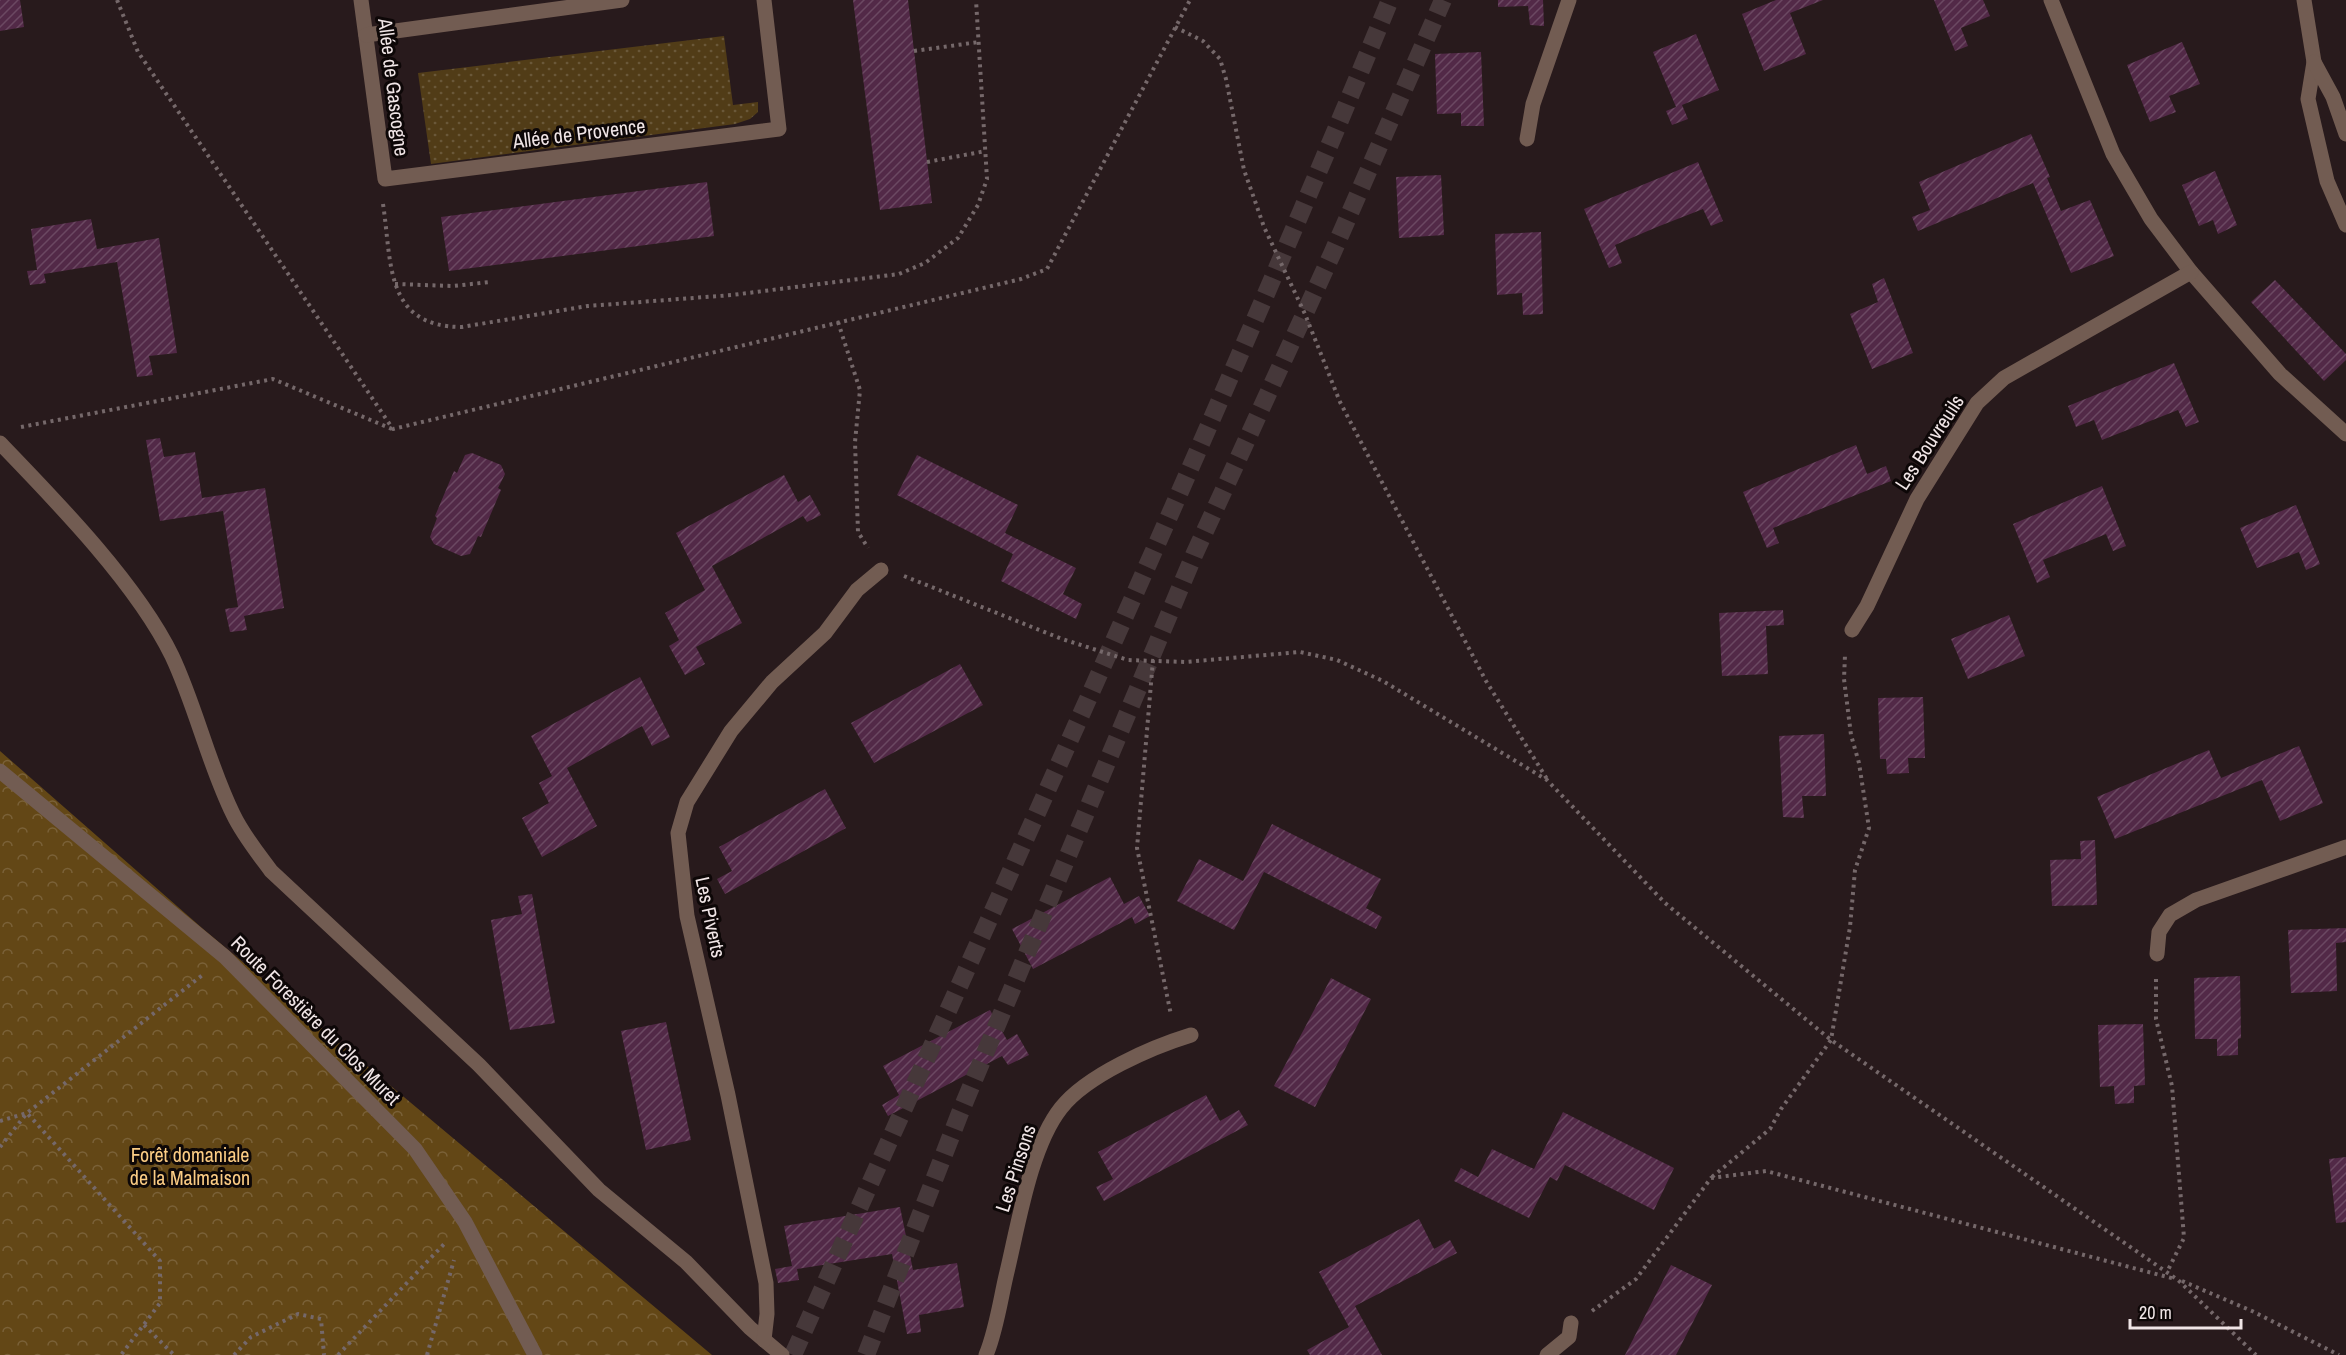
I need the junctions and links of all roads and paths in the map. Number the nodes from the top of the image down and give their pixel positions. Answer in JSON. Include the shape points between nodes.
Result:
{"nodes":[{"id":1,"x":117,"y":0,"type":"edge"},
{"id":2,"x":361,"y":0,"type":"edge"},
{"id":3,"x":622,"y":0,"type":"edge"},
{"id":4,"x":764,"y":0,"type":"edge"},
{"id":5,"x":976,"y":0,"type":"edge"},
{"id":6,"x":1190,"y":0,"type":"edge"},
{"id":7,"x":1569,"y":0,"type":"edge"},
{"id":8,"x":2051,"y":0,"type":"edge"},
{"id":9,"x":2304,"y":0,"type":"edge"},
{"id":10,"x":1175,"y":27,"type":"junction"},
{"id":11,"x":366,"y":35,"type":"junction"},
{"id":12,"x":979,"y":42,"type":"junction"},
{"id":13,"x":914,"y":51,"type":"dead end"},
{"id":14,"x":2314,"y":62,"type":"junction"},
{"id":15,"x":2346,"y":134,"type":"edge"},
{"id":16,"x":1527,"y":139,"type":"dead end"},
{"id":17,"x":986,"y":151,"type":"junction"},
{"id":18,"x":927,"y":162,"type":"dead end"},
{"id":19,"x":385,"y":179,"type":"junction"},
{"id":20,"x":2346,"y":225,"type":"edge"},
{"id":21,"x":2191,"y":272,"type":"junction"},
{"id":22,"x":490,"y":282,"type":"dead end"},
{"id":23,"x":395,"y":284,"type":"junction"},
{"id":24,"x":838,"y":322,"type":"junction"},
{"id":25,"x":11,"y":429,"type":"dead end"},
{"id":26,"x":393,"y":429,"type":"junction"},
{"id":27,"x":2346,"y":434,"type":"edge"},
{"id":28,"x":0,"y":443,"type":"edge"},
{"id":29,"x":881,"y":570,"type":"junction"},
{"id":30,"x":1852,"y":630,"type":"joint"},
{"id":31,"x":1153,"y":660,"type":"junction"},
{"id":32,"x":0,"y":771,"type":"edge"},
{"id":33,"x":1548,"y":780,"type":"junction"},
{"id":34,"x":2346,"y":847,"type":"edge"},
{"id":35,"x":2157,"y":954,"type":"joint"},
{"id":36,"x":225,"y":957,"type":"junction"},
{"id":37,"x":1183,"y":1037,"type":"joint"},
{"id":38,"x":1831,"y":1040,"type":"junction"},
{"id":39,"x":27,"y":1113,"type":"junction"},
{"id":40,"x":0,"y":1121,"type":"edge"},
{"id":41,"x":0,"y":1147,"type":"edge"},
{"id":42,"x":1711,"y":1178,"type":"junction"},
{"id":43,"x":465,"y":1222,"type":"junction"},
{"id":44,"x":2167,"y":1272,"type":"junction"},
{"id":45,"x":2178,"y":1280,"type":"junction"},
{"id":46,"x":1570,"y":1323,"type":"joint"},
{"id":47,"x":144,"y":1325,"type":"junction"},
{"id":48,"x":764,"y":1340,"type":"junction"},
{"id":49,"x":121,"y":1355,"type":"edge"},
{"id":50,"x":174,"y":1355,"type":"edge"},
{"id":51,"x":234,"y":1355,"type":"edge"},
{"id":52,"x":324,"y":1355,"type":"edge"},
{"id":53,"x":338,"y":1355,"type":"edge"},
{"id":54,"x":427,"y":1355,"type":"edge"},
{"id":55,"x":535,"y":1355,"type":"edge"},
{"id":56,"x":782,"y":1355,"type":"edge"},
{"id":57,"x":986,"y":1355,"type":"edge"},
{"id":58,"x":1547,"y":1355,"type":"edge"},
{"id":59,"x":2256,"y":1355,"type":"edge"},
{"id":60,"x":2339,"y":1355,"type":"edge"}],
"edges":[{"from":1,"to":26,"type":"path","via":[[138,52]]},
{"from":2,"to":11,"type":"street","name":"Allée de Gascogne"},
{"from":3,"to":11,"type":"street"},
{"from":4,"to":19,"type":"street","name":"Allée de Provence","via":[[779,129]]},
{"from":5,"to":12,"type":"path"},
{"from":6,"to":10,"type":"path"},
{"from":7,"to":16,"type":"street","via":[[1533,104]]},
{"from":8,"to":21,"type":"street","via":[[2113,154],[2151,219]]},
{"from":9,"to":14,"type":"street"},
{"from":10,"to":24,"type":"path","via":[[1047,269],[1021,279]]},
{"from":10,"to":33,"type":"path","via":[[1203,41],[1220,59],[1244,170],[1264,227],[1340,402],[1486,681]]},
{"from":11,"to":19,"type":"street","name":"Allée de Gascogne"},
{"from":12,"to":13,"type":"path"},
{"from":12,"to":17,"type":"path"},
{"from":14,"to":15,"type":"street","via":[[2334,97]]},
{"from":14,"to":20,"type":"street","via":[[2308,99],[2327,182]]},
{"from":17,"to":18,"type":"path"},
{"from":17,"to":23,"type":"path","via":[[987,179],[978,205],[958,238],[925,263],[899,274],[732,295],[588,306],[462,327],[441,327],[416,316],[399,299]]},
{"from":19,"to":23,"type":"path","via":[[381,192]]},
{"from":21,"to":27,"type":"street","via":[[2280,374]]},
{"from":21,"to":30,"type":"street","name":"Les Bouvreuils","via":[[2030,362],[2004,378],[1977,403],[1917,499]]},
{"from":22,"to":23,"type":"path","via":[[453,286]]},
{"from":24,"to":26,"type":"path"},
{"from":24,"to":29,"type":"path","via":[[860,390],[855,442],[858,532]]},
{"from":25,"to":26,"type":"path","via":[[273,379]]},
{"from":28,"to":48,"type":"street","via":[[118,576],[156,628],[193,703],[202,738],[232,813],[271,871],[479,1065],[599,1190],[686,1262]]},
{"from":29,"to":31,"type":"path","via":[[923,582],[1062,639],[1128,660]]},
{"from":29,"to":48,"type":"street","name":"Les Piverts","via":[[857,590],[825,633],[772,682],[731,731],[687,802],[678,833],[687,916],[766,1284]]},
{"from":30,"to":38,"type":"path","via":[[1846,637],[1844,679],[1869,828],[1855,870],[1850,927]]},
{"from":31,"to":33,"type":"path","via":[[1185,662],[1300,652],[1337,660],[1383,681]]},
{"from":31,"to":37,"type":"path","via":[[1137,848]]},
{"from":32,"to":36,"type":"street","name":"Route Forestière du Clos Muret"},
{"from":33,"to":38,"type":"path","via":[[1665,903]]},
{"from":34,"to":35,"type":"street","via":[[2196,900],[2170,915],[2159,932]]},
{"from":35,"to":44,"type":"path","via":[[2156,1019],[2172,1086],[2184,1238]]},
{"from":36,"to":39,"type":"path"},
{"from":36,"to":43,"type":"street","name":"Route Forestière du Clos Muret","via":[[415,1149]]},
{"from":37,"to":57,"type":"street","name":"Les Pinsons","via":[[1104,1073],[1062,1107],[1040,1148]]},
{"from":38,"to":42,"type":"path","via":[[1770,1129]]},
{"from":38,"to":44,"type":"path"},
{"from":39,"to":40,"type":"path"},
{"from":39,"to":41,"type":"path"},
{"from":39,"to":47,"type":"path","via":[[160,1261],[160,1304]]},
{"from":42,"to":45,"type":"path","via":[[1766,1171]]},
{"from":42,"to":46,"type":"path","via":[[1636,1279]]},
{"from":43,"to":53,"type":"path"},
{"from":43,"to":54,"type":"path"},
{"from":43,"to":55,"type":"street","name":"Route Forestière du Clos Muret"},
{"from":44,"to":45,"type":"path"},
{"from":45,"to":59,"type":"path"},
{"from":45,"to":60,"type":"path","via":[[2252,1311]]},
{"from":46,"to":58,"type":"street","via":[[1569,1337]]},
{"from":47,"to":49,"type":"path"},
{"from":47,"to":50,"type":"path"},
{"from":48,"to":56,"type":"street"},
{"from":51,"to":52,"type":"path","via":[[251,1337],[298,1314],[321,1319]]}]}
